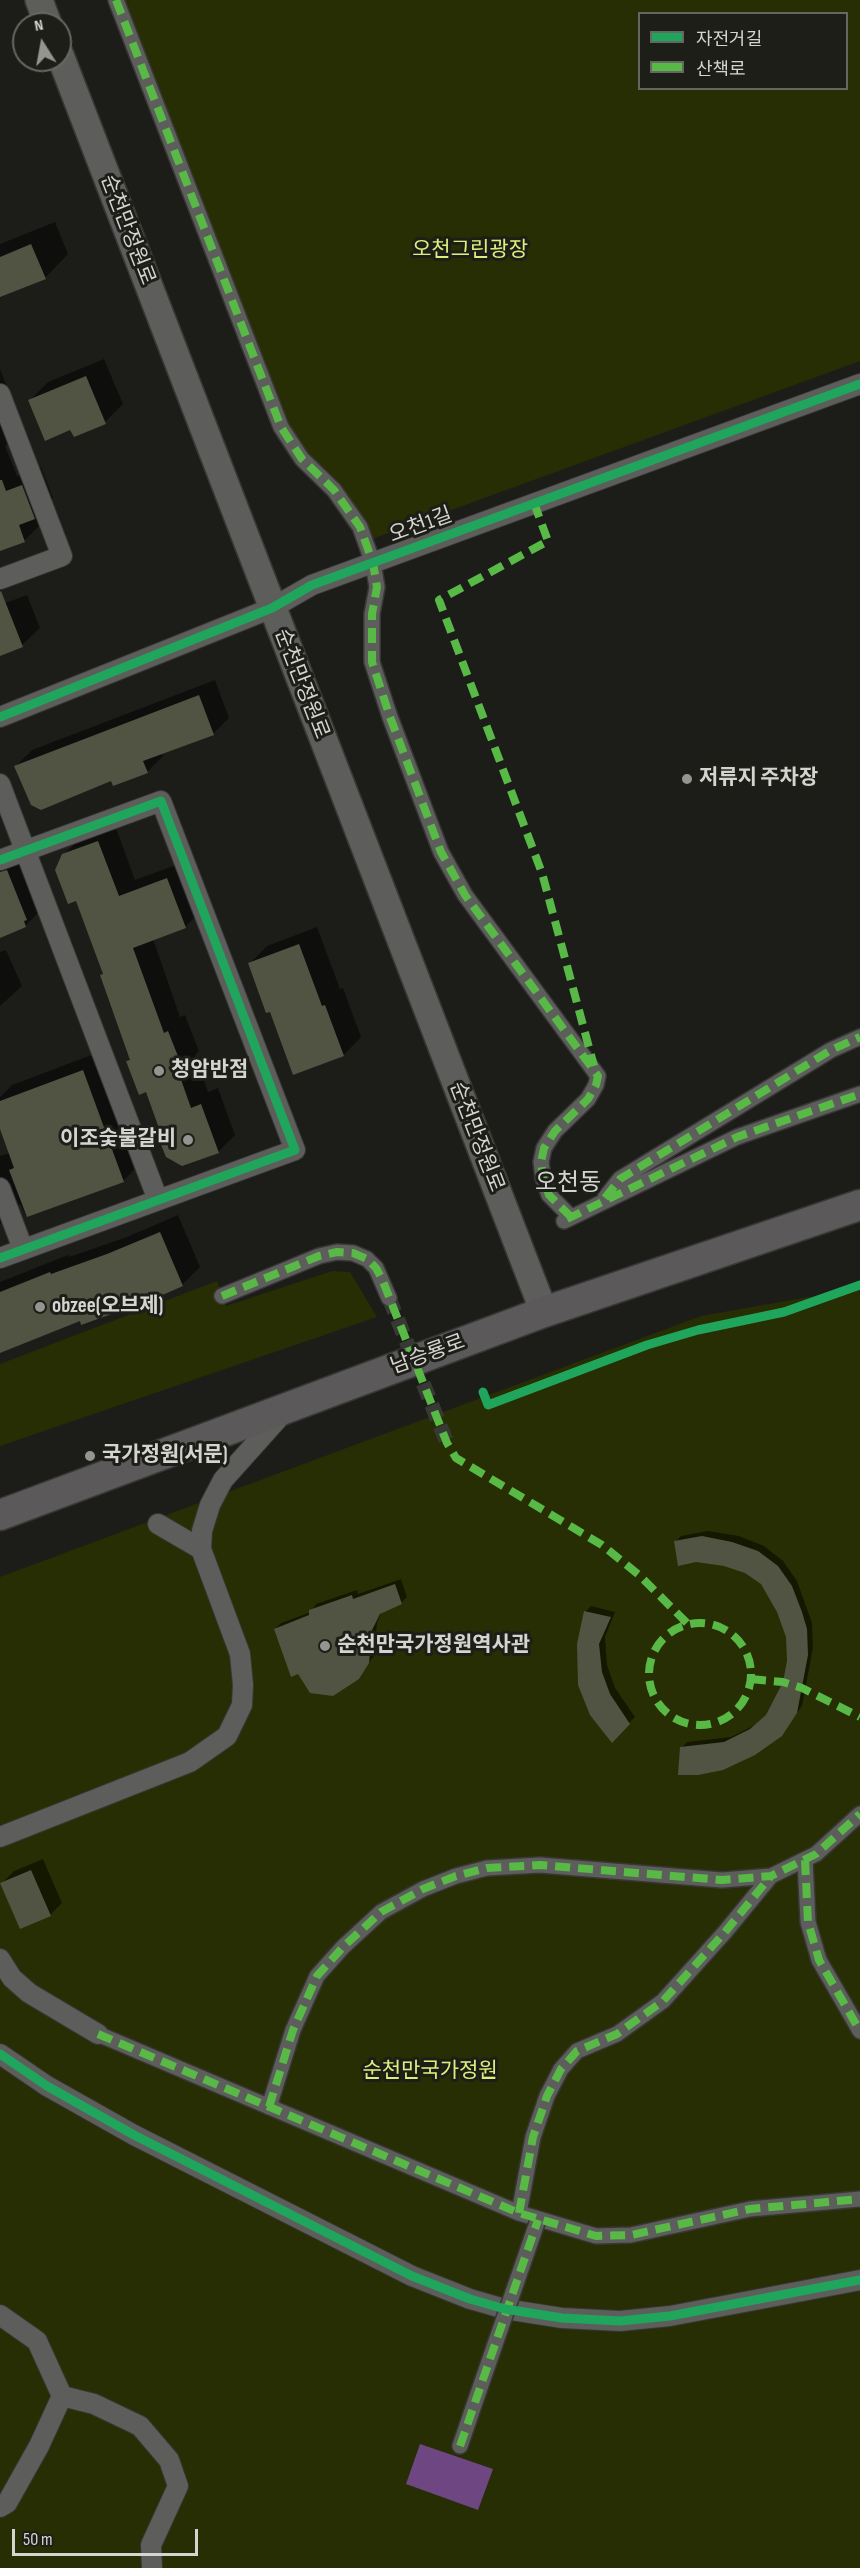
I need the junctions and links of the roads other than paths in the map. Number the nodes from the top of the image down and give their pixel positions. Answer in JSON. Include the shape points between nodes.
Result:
{"nodes":[{"id":1,"x":116,"y":0,"type":"edge"},
{"id":2,"x":66,"y":72,"type":"edge"},
{"id":3,"x":860,"y":384,"type":"edge"},
{"id":4,"x":0,"y":394,"type":"edge"},
{"id":5,"x":373,"y":563,"type":"junction"},
{"id":6,"x":0,"y":579,"type":"edge"},
{"id":7,"x":272,"y":608,"type":"junction"},
{"id":8,"x":0,"y":717,"type":"edge"},
{"id":9,"x":0,"y":784,"type":"edge"},
{"id":10,"x":25,"y":851,"type":"junction"},
{"id":11,"x":0,"y":860,"type":"edge"},
{"id":12,"x":860,"y":1037,"type":"edge"},
{"id":13,"x":860,"y":1094,"type":"edge"},
{"id":14,"x":0,"y":1188,"type":"edge"},
{"id":15,"x":158,"y":1200,"type":"junction"},
{"id":16,"x":602,"y":1202,"type":"junction"},
{"id":17,"x":860,"y":1205,"type":"edge"},
{"id":18,"x":23,"y":1249,"type":"junction"},
{"id":19,"x":0,"y":1258,"type":"edge"},
{"id":20,"x":222,"y":1296,"type":"dead end"},
{"id":21,"x":389,"y":1298,"type":"tunnel mouth"},
{"id":22,"x":543,"y":1312,"type":"junction"},
{"id":23,"x":288,"y":1407,"type":"junction"},
{"id":24,"x":0,"y":1515,"type":"edge"},
{"id":25,"x":158,"y":1524,"type":"dead end"},
{"id":26,"x":201,"y":1549,"type":"junction"},
{"id":27,"x":860,"y":1814,"type":"edge"},
{"id":28,"x":0,"y":1837,"type":"edge"},
{"id":29,"x":805,"y":1860,"type":"junction"},
{"id":30,"x":771,"y":1876,"type":"junction"},
{"id":31,"x":0,"y":1959,"type":"edge"},
{"id":32,"x":860,"y":2031,"type":"edge"},
{"id":33,"x":98,"y":2034,"type":"joint"},
{"id":34,"x":0,"y":2054,"type":"edge"},
{"id":35,"x":269,"y":2107,"type":"junction"},
{"id":36,"x":860,"y":2199,"type":"edge"},
{"id":37,"x":519,"y":2213,"type":"junction"},
{"id":38,"x":538,"y":2220,"type":"junction"},
{"id":39,"x":860,"y":2280,"type":"edge"},
{"id":40,"x":0,"y":2315,"type":"edge"},
{"id":41,"x":62,"y":2396,"type":"junction"},
{"id":42,"x":460,"y":2446,"type":"dead end"},
{"id":43,"x":0,"y":2507,"type":"edge"},
{"id":44,"x":152,"y":2568,"type":"edge"}],
"edges":[{"from":1,"to":5,"type":"street","via":[[281,427],[302,459],[346,505],[360,527]]},
{"from":2,"to":7,"type":"main road","name":"순천만정원로"},
{"from":3,"to":5,"type":"street","name":"오천1길"},
{"from":4,"to":6,"type":"street","via":[[62,556]]},
{"from":5,"to":7,"type":"street","name":"오천1길","via":[[312,585]]},
{"from":5,"to":16,"type":"street","via":[[377,587],[372,614],[372,662],[441,852],[465,895],[598,1076],[588,1099],[555,1131],[544,1148],[541,1162],[549,1195],[567,1219]]},
{"from":7,"to":8,"type":"street","name":"오천1길"},
{"from":7,"to":22,"type":"main road","name":"순천만정원로"},
{"from":9,"to":10,"type":"street"},
{"from":10,"to":11,"type":"street"},
{"from":10,"to":15,"type":"street"},
{"from":10,"to":15,"type":"street","via":[[161,801],[291,1139],[295,1150]]},
{"from":12,"to":16,"type":"street","via":[[831,1050],[620,1179]]},
{"from":13,"to":16,"type":"street","via":[[737,1137]]},
{"from":14,"to":18,"type":"street"},
{"from":15,"to":18,"type":"street"},
{"from":17,"to":22,"type":"main road","name":"남승룡로"},
{"from":18,"to":19,"type":"street"},
{"from":20,"to":21,"type":"street","via":[[337,1252],[367,1259],[376,1268]]},
{"from":22,"to":23,"type":"main road","name":"남승룡로"},
{"from":23,"to":24,"type":"main road","name":"남승룡로"},
{"from":23,"to":26,"type":"street","via":[[224,1480],[210,1505]]},
{"from":25,"to":26,"type":"street"},
{"from":26,"to":28,"type":"street","via":[[240,1654],[242,1706],[228,1736],[190,1762]]},
{"from":27,"to":29,"type":"street"},
{"from":29,"to":30,"type":"street"},
{"from":29,"to":32,"type":"street","via":[[808,1922],[819,1960]]},
{"from":30,"to":35,"type":"street","via":[[722,1880],[540,1865],[487,1868],[423,1889],[381,1912],[317,1976],[292,2030]]},
{"from":30,"to":37,"type":"street","via":[[663,2001],[617,2034],[577,2051],[561,2068],[533,2137]]},
{"from":31,"to":33,"type":"street","via":[[12,1978],[29,1993]]},
{"from":33,"to":35,"type":"street"},
{"from":34,"to":39,"type":"street","via":[[47,2086],[134,2135],[412,2276],[505,2309],[562,2318],[620,2321],[670,2316]]},
{"from":35,"to":37,"type":"street"},
{"from":36,"to":38,"type":"street","via":[[750,2210],[631,2235],[596,2236]]},
{"from":37,"to":38,"type":"street"},
{"from":38,"to":42,"type":"street","bridge":true},
{"from":40,"to":41,"type":"street","via":[[37,2341]]},
{"from":41,"to":43,"type":"street","via":[[39,2446],[7,2503]]},
{"from":41,"to":44,"type":"street","via":[[94,2404],[140,2426],[169,2460],[178,2486],[150,2545]]}]}
